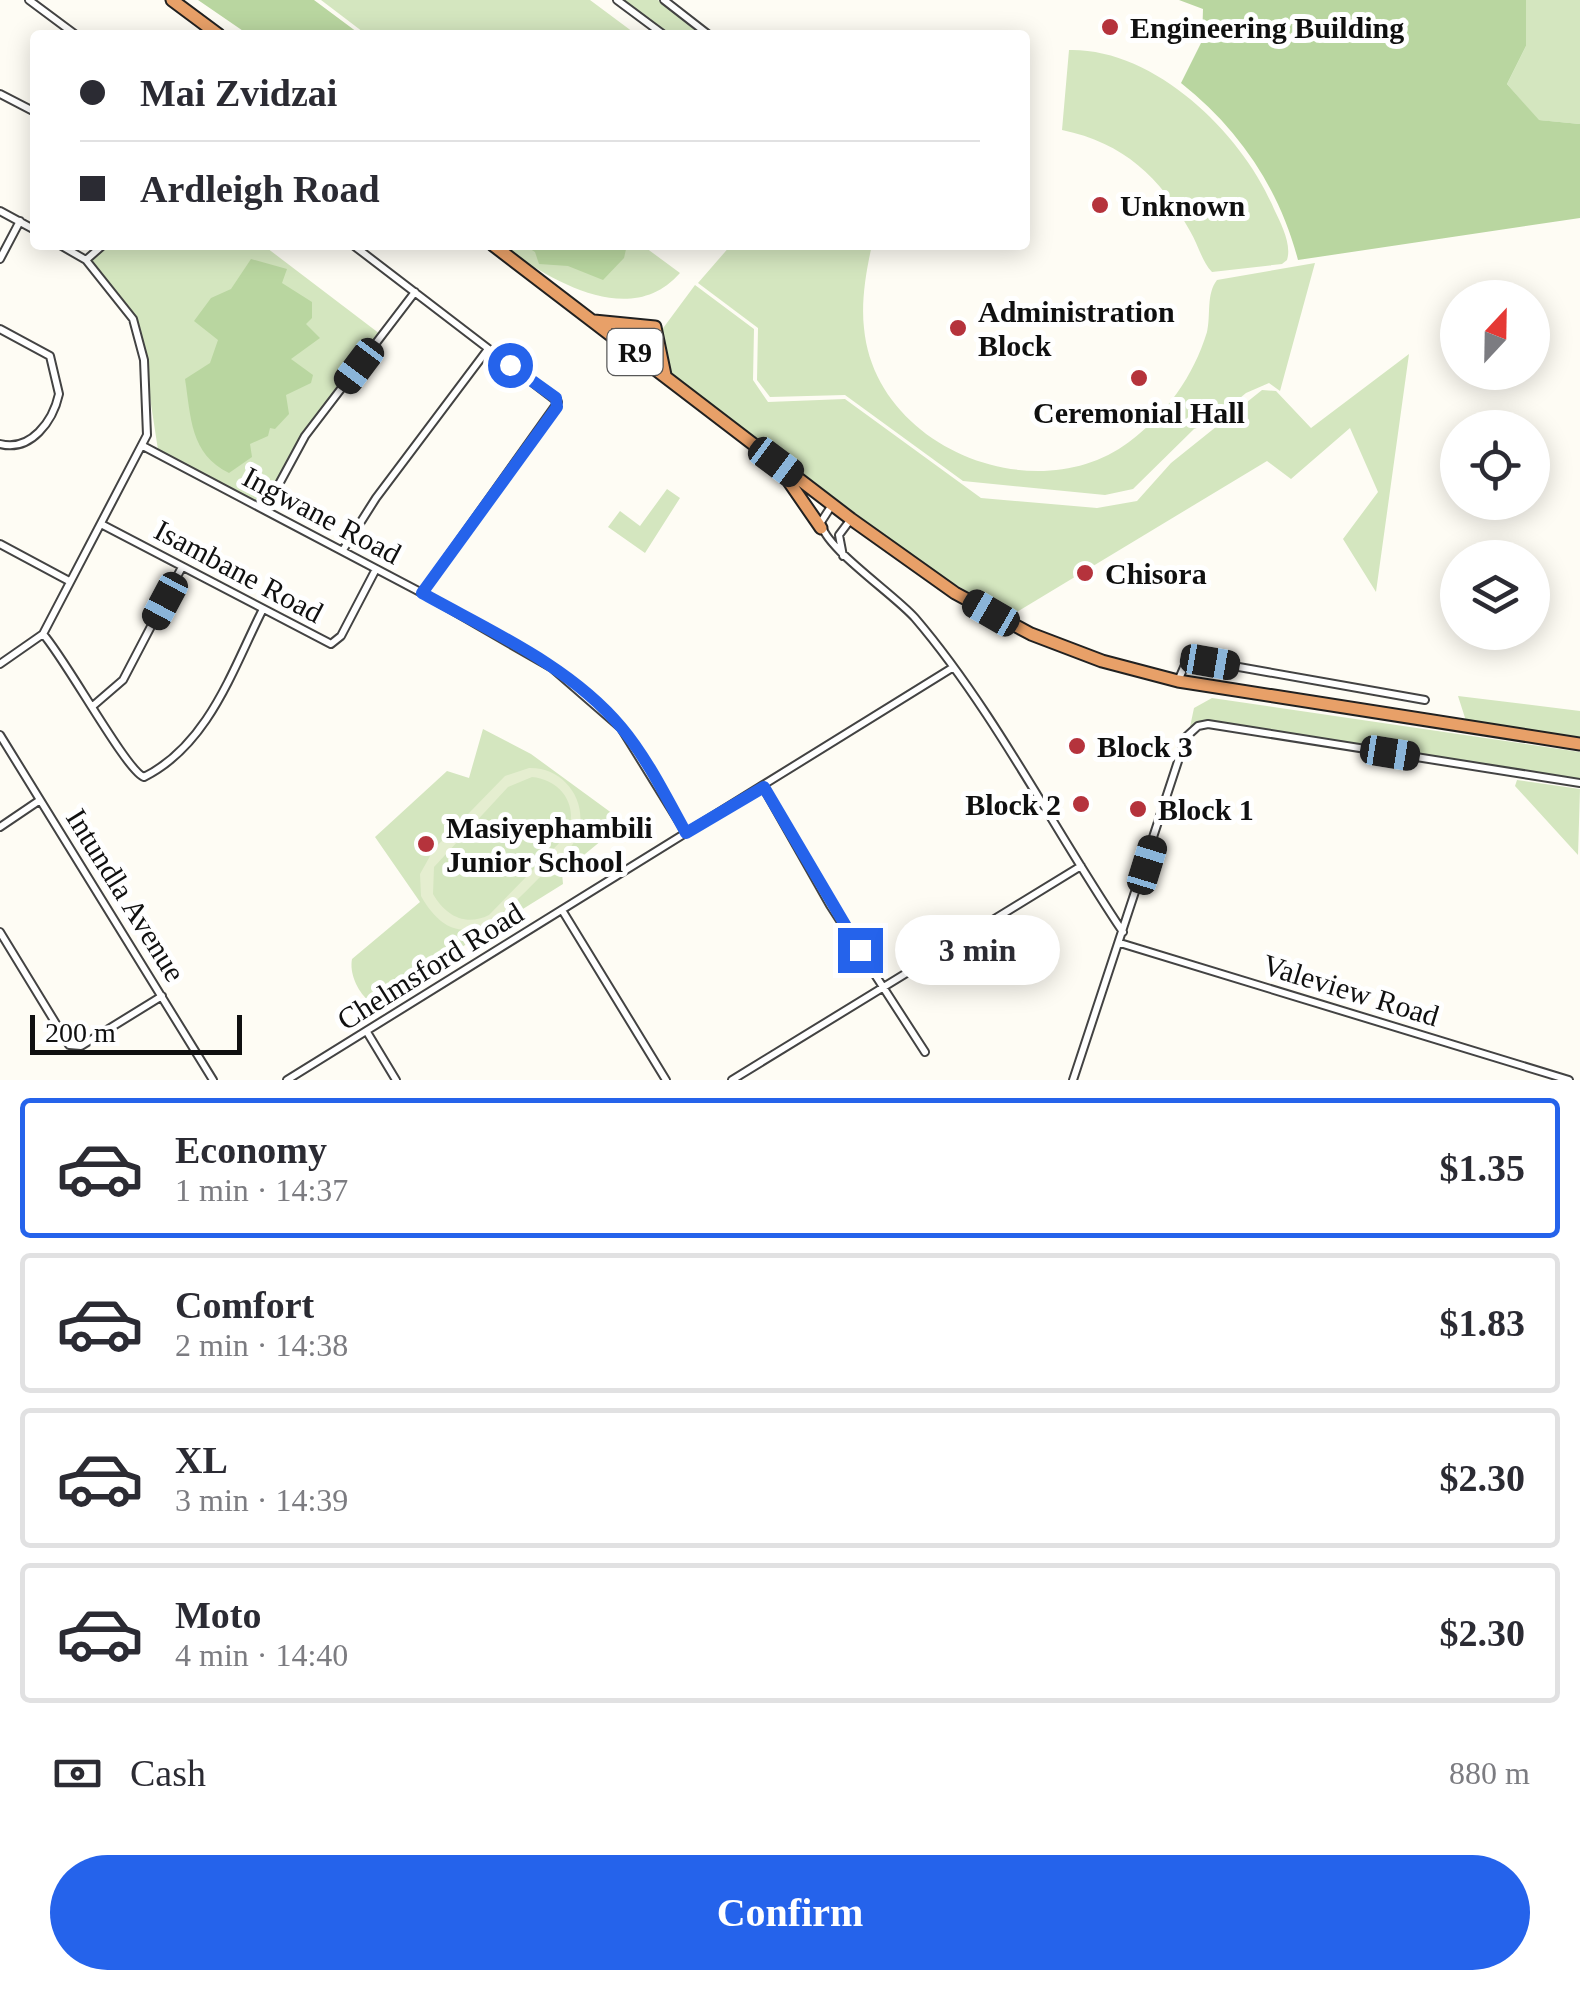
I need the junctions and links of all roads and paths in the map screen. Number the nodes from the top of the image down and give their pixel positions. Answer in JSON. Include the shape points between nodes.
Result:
{"nodes":[{"id":1,"x":29,"y":0,"type":"edge"},
{"id":2,"x":172,"y":0,"type":"edge"},
{"id":3,"x":618,"y":0,"type":"edge"},
{"id":4,"x":664,"y":0,"type":"edge"},
{"id":5,"x":69,"y":30,"type":"edge"},
{"id":6,"x":212,"y":30,"type":"edge"},
{"id":7,"x":657,"y":30,"type":"edge"},
{"id":8,"x":702,"y":30,"type":"edge"},
{"id":9,"x":0,"y":94,"type":"edge"},
{"id":10,"x":30,"y":109,"type":"edge"},
{"id":11,"x":0,"y":211,"type":"edge"},
{"id":12,"x":20,"y":221,"type":"junction"},
{"id":13,"x":30,"y":227,"type":"edge"},
{"id":14,"x":69,"y":250,"type":"edge"},
{"id":15,"x":97,"y":250,"type":"edge"},
{"id":16,"x":360,"y":250,"type":"edge"},
{"id":17,"x":500,"y":250,"type":"edge"},
{"id":18,"x":0,"y":258,"type":"edge"},
{"id":19,"x":86,"y":260,"type":"junction"},
{"id":20,"x":415,"y":292,"type":"junction"},
{"id":21,"x":592,"y":320,"type":"junction"},
{"id":22,"x":0,"y":328,"type":"edge"},
{"id":23,"x":488,"y":349,"type":"junction"},
{"id":24,"x":665,"y":375,"type":"junction"},
{"id":25,"x":0,"y":444,"type":"edge"},
{"id":26,"x":143,"y":446,"type":"junction"},
{"id":27,"x":776,"y":462,"type":"junction"},
{"id":28,"x":832,"y":504,"type":"junction"},
{"id":29,"x":265,"y":510,"type":"junction"},
{"id":30,"x":852,"y":519,"type":"junction"},
{"id":31,"x":101,"y":524,"type":"junction"},
{"id":32,"x":821,"y":528,"type":"junction"},
{"id":33,"x":0,"y":544,"type":"edge"},
{"id":34,"x":343,"y":550,"type":"junction"},
{"id":35,"x":844,"y":557,"type":"junction"},
{"id":36,"x":182,"y":567,"type":"junction"},
{"id":37,"x":376,"y":569,"type":"junction"},
{"id":38,"x":70,"y":582,"type":"junction"},
{"id":39,"x":422,"y":593,"type":"junction"},
{"id":40,"x":262,"y":610,"type":"junction"},
{"id":41,"x":43,"y":634,"type":"junction"},
{"id":42,"x":0,"y":664,"type":"edge"},
{"id":43,"x":952,"y":668,"type":"junction"},
{"id":44,"x":1178,"y":681,"type":"junction"},
{"id":45,"x":1426,"y":700,"type":"dead end"},
{"id":46,"x":94,"y":704,"type":"junction"},
{"id":47,"x":0,"y":735,"type":"edge"},
{"id":48,"x":1580,"y":744,"type":"edge"},
{"id":49,"x":1580,"y":782,"type":"edge"},
{"id":50,"x":764,"y":787,"type":"junction"},
{"id":51,"x":40,"y":800,"type":"junction"},
{"id":52,"x":0,"y":827,"type":"edge"},
{"id":53,"x":686,"y":833,"type":"junction"},
{"id":54,"x":1081,"y":866,"type":"junction"},
{"id":55,"x":562,"y":910,"type":"junction"},
{"id":56,"x":0,"y":932,"type":"edge"},
{"id":57,"x":1124,"y":933,"type":"junction"},
{"id":58,"x":1120,"y":943,"type":"junction"},
{"id":59,"x":884,"y":985,"type":"junction"},
{"id":60,"x":162,"y":996,"type":"junction"},
{"id":61,"x":367,"y":1032,"type":"junction"},
{"id":62,"x":925,"y":1052,"type":"dead end"},
{"id":63,"x":214,"y":1080,"type":"edge"},
{"id":64,"x":287,"y":1080,"type":"edge"},
{"id":65,"x":396,"y":1080,"type":"edge"},
{"id":66,"x":666,"y":1080,"type":"edge"},
{"id":67,"x":732,"y":1080,"type":"edge"},
{"id":68,"x":1073,"y":1080,"type":"edge"},
{"id":69,"x":1569,"y":1080,"type":"edge"}],
"edges":[{"from":1,"to":5,"type":"street"},
{"from":2,"to":6,"type":"highway"},
{"from":3,"to":7,"type":"street"},
{"from":4,"to":8,"type":"street"},
{"from":9,"to":10,"type":"street"},
{"from":11,"to":12,"type":"street"},
{"from":12,"to":13,"type":"street"},
{"from":12,"to":18,"type":"street"},
{"from":14,"to":19,"type":"street"},
{"from":15,"to":19,"type":"street"},
{"from":16,"to":20,"type":"street"},
{"from":17,"to":21,"type":"highway","number":"R9"},
{"from":19,"to":26,"type":"street","via":[[138,332],[148,426]]},
{"from":20,"to":23,"type":"street"},
{"from":20,"to":29,"type":"street","via":[[305,436]]},
{"from":21,"to":24,"type":"highway","number":"R9"},
{"from":21,"to":24,"type":"highway","via":[[655,327]]},
{"from":22,"to":25,"type":"street","via":[[50,356],[59,394],[33,439],[15,447]]},
{"from":23,"to":34,"type":"street"},
{"from":23,"to":39,"type":"street","via":[[556,398],[557,407]]},
{"from":24,"to":27,"type":"highway","number":"R9"},
{"from":26,"to":29,"type":"street","name":"Ingwane Road"},
{"from":26,"to":31,"type":"street"},
{"from":27,"to":28,"type":"highway","number":"R9"},
{"from":27,"to":32,"type":"highway"},
{"from":28,"to":30,"type":"highway","number":"R9"},
{"from":28,"to":32,"type":"street"},
{"from":29,"to":34,"type":"street","name":"Ingwane Road"},
{"from":30,"to":35,"type":"street","via":[[839,535]]},
{"from":30,"to":44,"type":"highway","number":"R9","via":[[956,592],[1031,634]]},
{"from":31,"to":36,"type":"street","name":"Isambane Road"},
{"from":31,"to":38,"type":"street"},
{"from":32,"to":35,"type":"street"},
{"from":33,"to":38,"type":"street"},
{"from":34,"to":37,"type":"street","name":"Ingwane Road"},
{"from":35,"to":43,"type":"street","via":[[896,596]]},
{"from":36,"to":40,"type":"street","name":"Isambane Road"},
{"from":36,"to":46,"type":"street","via":[[123,680]]},
{"from":37,"to":39,"type":"street","name":"Ingwane Road"},
{"from":37,"to":40,"type":"street","name":"Isambane Road","via":[[335,643]]},
{"from":38,"to":41,"type":"street"},
{"from":39,"to":53,"type":"street","name":"Ingwane Road","via":[[588,696],[628,737]]},
{"from":40,"to":46,"type":"street","via":[[200,732],[149,775],[132,770]]},
{"from":41,"to":42,"type":"street"},
{"from":41,"to":46,"type":"street"},
{"from":43,"to":50,"type":"street","name":"Chelmsford Road"},
{"from":43,"to":54,"type":"street"},
{"from":44,"to":45,"type":"street","via":[[1188,658]]},
{"from":44,"to":48,"type":"highway","number":"R9"},
{"from":47,"to":51,"type":"street","name":"Intundla Avenue"},
{"from":49,"to":57,"type":"street","via":[[1198,726],[1186,737]]},
{"from":50,"to":53,"type":"street","name":"Chelmsford Road"},
{"from":50,"to":59,"type":"street","via":[[830,906]]},
{"from":51,"to":52,"type":"street"},
{"from":51,"to":60,"type":"street","name":"Intundla Avenue"},
{"from":53,"to":55,"type":"street","name":"Chelmsford Road"},
{"from":54,"to":57,"type":"street"},
{"from":54,"to":59,"type":"street"},
{"from":55,"to":61,"type":"street","name":"Chelmsford Road"},
{"from":55,"to":66,"type":"street"},
{"from":56,"to":60,"type":"street","via":[[70,1045],[81,1046]]},
{"from":57,"to":58,"type":"street"},
{"from":58,"to":68,"type":"street"},
{"from":58,"to":69,"type":"street","name":"Valeview Road"},
{"from":59,"to":62,"type":"street"},
{"from":59,"to":67,"type":"street"},
{"from":60,"to":63,"type":"street","name":"Intundla Avenue"},
{"from":61,"to":64,"type":"street","name":"Chelmsford Road"},
{"from":61,"to":65,"type":"street"}]}
